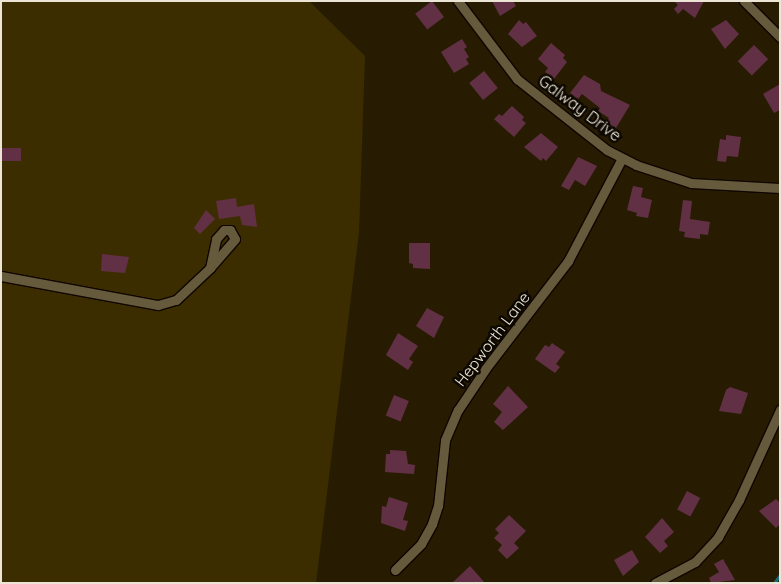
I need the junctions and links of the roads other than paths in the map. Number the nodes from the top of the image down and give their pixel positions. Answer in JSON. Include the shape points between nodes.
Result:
{"nodes":[{"id":1,"x":458,"y":1,"type":"edge"},
{"id":2,"x":744,"y":1,"type":"edge"},
{"id":3,"x":780,"y":37,"type":"edge"},
{"id":4,"x":622,"y":158,"type":"junction"},
{"id":5,"x":780,"y":188,"type":"edge"},
{"id":6,"x":210,"y":268,"type":"dead end"},
{"id":7,"x":1,"y":276,"type":"edge"},
{"id":8,"x":780,"y":410,"type":"edge"},
{"id":9,"x":395,"y":570,"type":"dead end"},
{"id":10,"x":655,"y":583,"type":"edge"}],
"edges":[{"from":1,"to":4,"type":"street","name":"Galway Drive","via":[[517,79],[578,129]]},
{"from":2,"to":3,"type":"street"},
{"from":4,"to":5,"type":"street","name":"Galway Drive","via":[[691,183]]},
{"from":4,"to":9,"type":"street","name":"Hepworth Lane","via":[[568,260],[458,410],[445,440],[438,506],[432,524],[421,544]]},
{"from":6,"to":7,"type":"street","via":[[176,300],[158,305]]},
{"from":8,"to":10,"type":"street","via":[[739,500],[718,537],[695,562]]}]}
